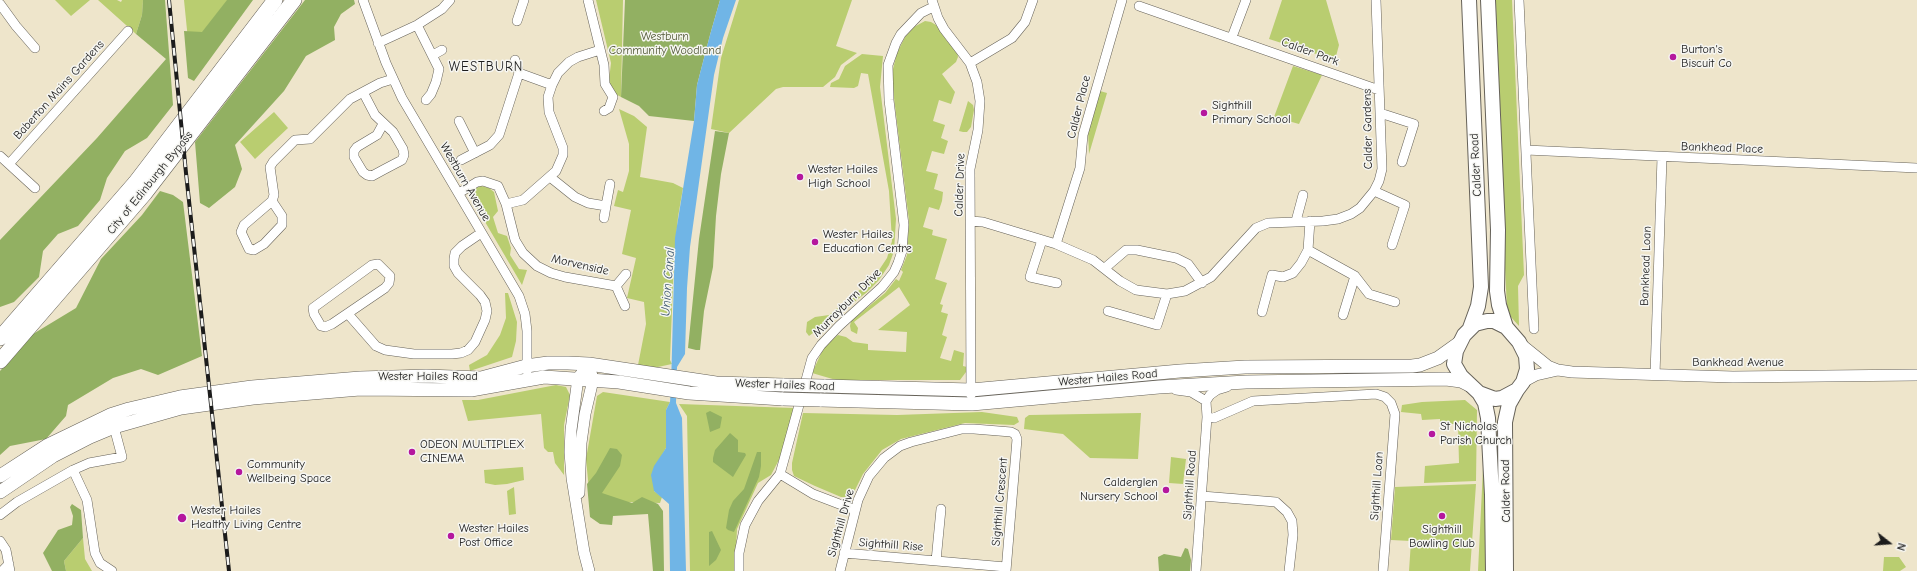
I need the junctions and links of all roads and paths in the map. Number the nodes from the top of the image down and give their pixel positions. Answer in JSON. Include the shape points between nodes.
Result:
{"nodes":[{"id":1,"x":275,"y":0,"type":"edge"},
{"id":2,"x":294,"y":0,"type":"edge"},
{"id":3,"x":363,"y":0,"type":"edge"},
{"id":4,"x":450,"y":0,"type":"edge"},
{"id":5,"x":524,"y":0,"type":"edge"},
{"id":6,"x":588,"y":0,"type":"edge"},
{"id":7,"x":1033,"y":0,"type":"edge"},
{"id":8,"x":1122,"y":0,"type":"edge"},
{"id":9,"x":1246,"y":0,"type":"edge"},
{"id":10,"x":1376,"y":0,"type":"edge"},
{"id":11,"x":1469,"y":0,"type":"edge"},
{"id":12,"x":1488,"y":0,"type":"edge"},
{"id":13,"x":1520,"y":0,"type":"edge"},
{"id":14,"x":933,"y":3,"type":"edge"},
{"id":15,"x":0,"y":4,"type":"edge"},
{"id":16,"x":1139,"y":6,"type":"dead end"},
{"id":17,"x":517,"y":21,"type":"dead end"},
{"id":18,"x":417,"y":25,"type":"junction"},
{"id":19,"x":128,"y":31,"type":"dead end"},
{"id":20,"x":1232,"y":37,"type":"junction"},
{"id":21,"x":378,"y":43,"type":"junction"},
{"id":22,"x":30,"y":46,"type":"dead end"},
{"id":23,"x":442,"y":50,"type":"dead end"},
{"id":24,"x":600,"y":50,"type":"junction"},
{"id":25,"x":433,"y":55,"type":"junction"},
{"id":26,"x":515,"y":60,"type":"dead end"},
{"id":27,"x":970,"y":63,"type":"junction"},
{"id":28,"x":519,"y":73,"type":"junction"},
{"id":29,"x":393,"y":79,"type":"junction"},
{"id":30,"x":552,"y":84,"type":"junction"},
{"id":31,"x":1379,"y":90,"type":"junction"},
{"id":32,"x":363,"y":92,"type":"junction"},
{"id":33,"x":426,"y":100,"type":"dead end"},
{"id":34,"x":604,"y":111,"type":"dead end"},
{"id":35,"x":1380,"y":113,"type":"junction"},
{"id":36,"x":459,"y":121,"type":"dead end"},
{"id":37,"x":383,"y":124,"type":"junction"},
{"id":38,"x":1526,"y":150,"type":"junction"},
{"id":39,"x":475,"y":153,"type":"junction"},
{"id":40,"x":0,"y":156,"type":"edge"},
{"id":41,"x":1662,"y":157,"type":"junction"},
{"id":42,"x":461,"y":160,"type":"dead end"},
{"id":43,"x":1402,"y":162,"type":"dead end"},
{"id":44,"x":9,"y":164,"type":"junction"},
{"id":45,"x":1917,"y":168,"type":"edge"},
{"id":46,"x":550,"y":177,"type":"junction"},
{"id":47,"x":610,"y":184,"type":"dead end"},
{"id":48,"x":35,"y":188,"type":"dead end"},
{"id":49,"x":1374,"y":191,"type":"junction"},
{"id":50,"x":459,"y":192,"type":"junction"},
{"id":51,"x":1303,"y":195,"type":"dead end"},
{"id":52,"x":272,"y":202,"type":"junction"},
{"id":53,"x":506,"y":204,"type":"junction"},
{"id":54,"x":606,"y":206,"type":"junction"},
{"id":55,"x":604,"y":218,"type":"dead end"},
{"id":56,"x":971,"y":221,"type":"junction"},
{"id":57,"x":1296,"y":221,"type":"junction"},
{"id":58,"x":1310,"y":221,"type":"junction"},
{"id":59,"x":481,"y":233,"type":"junction"},
{"id":60,"x":1042,"y":240,"type":"junction"},
{"id":61,"x":1056,"y":244,"type":"junction"},
{"id":62,"x":1392,"y":245,"type":"dead end"},
{"id":63,"x":1308,"y":250,"type":"junction"},
{"id":64,"x":1105,"y":268,"type":"junction"},
{"id":65,"x":626,"y":274,"type":"dead end"},
{"id":66,"x":1355,"y":276,"type":"junction"},
{"id":67,"x":1202,"y":283,"type":"junction"},
{"id":68,"x":1057,"y":284,"type":"dead end"},
{"id":69,"x":616,"y":286,"type":"junction"},
{"id":70,"x":1167,"y":294,"type":"junction"},
{"id":71,"x":1395,"y":302,"type":"dead end"},
{"id":72,"x":625,"y":306,"type":"dead end"},
{"id":73,"x":1108,"y":311,"type":"dead end"},
{"id":74,"x":1262,"y":312,"type":"dead end"},
{"id":75,"x":348,"y":314,"type":"junction"},
{"id":76,"x":1343,"y":315,"type":"dead end"},
{"id":77,"x":1506,"y":327,"type":"junction"},
{"id":78,"x":1470,"y":328,"type":"junction"},
{"id":79,"x":1534,"y":329,"type":"dead end"},
{"id":80,"x":0,"y":338,"type":"edge"},
{"id":81,"x":1459,"y":342,"type":"junction"},
{"id":82,"x":1519,"y":342,"type":"junction"},
{"id":83,"x":0,"y":361,"type":"edge"},
{"id":84,"x":589,"y":364,"type":"junction"},
{"id":85,"x":1558,"y":370,"type":"junction"},
{"id":86,"x":527,"y":372,"type":"junction"},
{"id":87,"x":1655,"y":375,"type":"junction"},
{"id":88,"x":1917,"y":375,"type":"edge"},
{"id":89,"x":578,"y":378,"type":"junction"},
{"id":90,"x":593,"y":380,"type":"junction"},
{"id":91,"x":1246,"y":382,"type":"junction"},
{"id":92,"x":1520,"y":386,"type":"junction"},
{"id":93,"x":1159,"y":387,"type":"junction"},
{"id":94,"x":1474,"y":389,"type":"junction"},
{"id":95,"x":971,"y":390,"type":"junction"},
{"id":96,"x":1206,"y":401,"type":"junction"},
{"id":97,"x":972,"y":404,"type":"junction"},
{"id":98,"x":1207,"y":417,"type":"junction"},
{"id":99,"x":112,"y":421,"type":"junction"},
{"id":100,"x":1015,"y":434,"type":"joint"},
{"id":101,"x":73,"y":470,"type":"junction"},
{"id":102,"x":780,"y":474,"type":"junction"},
{"id":103,"x":0,"y":476,"type":"edge"},
{"id":104,"x":0,"y":492,"type":"edge"},
{"id":105,"x":1202,"y":496,"type":"junction"},
{"id":106,"x":578,"y":509,"type":"junction"},
{"id":107,"x":941,"y":509,"type":"dead end"},
{"id":108,"x":855,"y":510,"type":"junction"},
{"id":109,"x":0,"y":515,"type":"edge"},
{"id":110,"x":0,"y":541,"type":"edge"},
{"id":111,"x":844,"y":553,"type":"junction"},
{"id":112,"x":936,"y":561,"type":"junction"},
{"id":113,"x":10,"y":568,"type":"edge"},
{"id":114,"x":1006,"y":569,"type":"edge"},
{"id":115,"x":107,"y":570,"type":"edge"},
{"id":116,"x":2,"y":571,"type":"edge"},
{"id":117,"x":589,"y":571,"type":"edge"},
{"id":118,"x":739,"y":571,"type":"edge"},
{"id":119,"x":840,"y":571,"type":"edge"},
{"id":120,"x":1196,"y":571,"type":"edge"},
{"id":121,"x":1289,"y":571,"type":"edge"},
{"id":122,"x":1383,"y":571,"type":"edge"},
{"id":123,"x":1493,"y":571,"type":"edge"},
{"id":124,"x":1506,"y":571,"type":"edge"}],
"edges":[{"from":1,"to":80,"type":"highway","name":"City of Edinburgh Bypass","via":[[135,183]]},
{"from":2,"to":83,"type":"highway","name":"City of Edinburgh Bypass","via":[[145,193]]},
{"from":3,"to":21,"type":"street","name":"Westburn Avenue"},
{"from":4,"to":18,"type":"street","via":[[442,9]]},
{"from":5,"to":17,"type":"street"},
{"from":6,"to":24,"type":"street"},
{"from":7,"to":27,"type":"street","via":[[1025,22],[1012,38]]},
{"from":8,"to":61,"type":"street","name":"Calder Place","via":[[1083,135],[1080,168]]},
{"from":9,"to":20,"type":"street"},
{"from":10,"to":31,"type":"street","name":"Calder Gardens"},
{"from":11,"to":78,"type":"main road","name":"Calder Road","via":[[1481,287],[1478,306]]},
{"from":12,"to":77,"type":"main road","name":"Calder Road","via":[[1498,230],[1497,292]]},
{"from":13,"to":38,"type":"street"},
{"from":14,"to":27,"type":"street","name":"Calder Drive","via":[[944,29]]},
{"from":14,"to":102,"type":"street","name":"Murrayburn Drive","via":[[901,34],[888,66],[888,94],[903,207],[902,251],[889,279],[816,351],[809,367]]},
{"from":15,"to":22,"type":"street"},
{"from":16,"to":20,"type":"street","name":"Calder Park"},
{"from":18,"to":21,"type":"street"},
{"from":18,"to":25,"type":"street"},
{"from":19,"to":44,"type":"street","name":"Baberton Mains Gardens"},
{"from":20,"to":31,"type":"street","name":"Calder Park"},
{"from":21,"to":29,"type":"street","name":"Westburn Avenue"},
{"from":23,"to":25,"type":"street"},
{"from":24,"to":30,"type":"street","via":[[569,62]]},
{"from":24,"to":34,"type":"street","via":[[605,84],[613,97],[609,108]]},
{"from":25,"to":33,"type":"street","via":[[439,69],[431,94]]},
{"from":26,"to":28,"type":"street"},
{"from":27,"to":56,"type":"street","name":"Calder Drive","via":[[980,101],[978,130],[971,165]]},
{"from":28,"to":30,"type":"street"},
{"from":28,"to":39,"type":"street","via":[[499,135],[490,145]]},
{"from":29,"to":32,"type":"street"},
{"from":29,"to":50,"type":"street","name":"Westburn Avenue"},
{"from":30,"to":46,"type":"street","via":[[548,97],[549,112],[560,138],[563,155],[556,171]]},
{"from":31,"to":35,"type":"street","name":"Calder Gardens"},
{"from":32,"to":37,"type":"street","via":[[371,110]]},
{"from":32,"to":52,"type":"street","via":[[350,99],[310,139],[295,140],[272,162]]},
{"from":35,"to":43,"type":"street","via":[[1414,124]]},
{"from":35,"to":49,"type":"street","name":"Calder Gardens","via":[[1382,169]]},
{"from":36,"to":39,"type":"street"},
{"from":37,"to":37,"type":"street","via":[[377,135],[354,151],[354,157],[367,175],[372,176],[402,160],[404,155],[393,132]]},
{"from":38,"to":41,"type":"street","name":"Bankhead Place"},
{"from":38,"to":79,"type":"street"},
{"from":39,"to":42,"type":"street"},
{"from":40,"to":44,"type":"street"},
{"from":41,"to":45,"type":"street","name":"Bankhead Place"},
{"from":41,"to":87,"type":"street","name":"Bankhead Loan"},
{"from":44,"to":48,"type":"street"},
{"from":46,"to":53,"type":"street","via":[[523,200]]},
{"from":46,"to":54,"type":"street","via":[[575,197],[588,203]]},
{"from":47,"to":54,"type":"street"},
{"from":49,"to":58,"type":"street","name":"Calder Gardens","via":[[1360,208],[1351,214],[1338,219]]},
{"from":49,"to":62,"type":"street","via":[[1405,205]]},
{"from":50,"to":53,"type":"street","name":"Morvenside","via":[[477,182],[492,183],[498,186]]},
{"from":50,"to":59,"type":"street","name":"Westburn Avenue"},
{"from":51,"to":57,"type":"street"},
{"from":52,"to":52,"type":"street","via":[[244,225],[241,232],[249,249],[254,250],[264,244],[282,225],[282,216]]},
{"from":53,"to":69,"type":"street","name":"Morvenside","via":[[515,240],[537,266],[565,277]]},
{"from":54,"to":55,"type":"street"},
{"from":56,"to":60,"type":"street","name":"Calder Gardens","via":[[983,222]]},
{"from":56,"to":95,"type":"street","name":"Calder Drive"},
{"from":57,"to":58,"type":"street","name":"Calder Gardens"},
{"from":57,"to":67,"type":"street","name":"Calder Gardens","via":[[1268,223],[1256,228],[1221,267]]},
{"from":58,"to":63,"type":"street"},
{"from":59,"to":75,"type":"street","via":[[462,246],[455,253],[454,259],[458,273],[480,295],[487,311],[475,342],[468,350],[452,354],[414,354],[385,350],[376,346]]},
{"from":59,"to":86,"type":"street","name":"Westburn Avenue","via":[[519,296],[525,314]]},
{"from":60,"to":61,"type":"street","name":"Calder Gardens"},
{"from":60,"to":68,"type":"street","via":[[1030,277]]},
{"from":61,"to":64,"type":"street","name":"Calder Gardens"},
{"from":63,"to":66,"type":"street"},
{"from":63,"to":74,"type":"street","via":[[1293,273],[1284,277],[1272,275]]},
{"from":64,"to":67,"type":"street","via":[[1126,250],[1138,250],[1176,258],[1188,264]]},
{"from":64,"to":70,"type":"street","name":"Calder Gardens","via":[[1136,290]]},
{"from":65,"to":69,"type":"street","name":"Morvenside"},
{"from":66,"to":71,"type":"street","via":[[1369,294]]},
{"from":66,"to":76,"type":"street"},
{"from":67,"to":70,"type":"street","name":"Calder Gardens","via":[[1185,291]]},
{"from":69,"to":72,"type":"street","name":"Morvenside"},
{"from":70,"to":73,"type":"street","via":[[1157,325]]},
{"from":75,"to":75,"type":"street","via":[[385,288],[390,276],[378,264],[372,265],[313,308],[321,326],[325,327]]},
{"from":77,"to":78,"type":"main road","via":[[1487,321]]},
{"from":77,"to":82,"type":"main road"},
{"from":78,"to":81,"type":"main road"},
{"from":81,"to":94,"type":"main road","via":[[1454,364],[1461,376]]},
{"from":81,"to":95,"type":"main road","name":"Wester Hailes Road","via":[[1438,358],[1412,366],[1245,367]]},
{"from":82,"to":85,"type":"street","name":"Bankhead Avenue","via":[[1541,361]]},
{"from":82,"to":92,"type":"main road","via":[[1527,363]]},
{"from":84,"to":86,"type":"main road","name":"Wester Hailes Road","via":[[548,363]]},
{"from":84,"to":89,"type":"street"},
{"from":84,"to":90,"type":"street"},
{"from":84,"to":95,"type":"main road","name":"Wester Hailes Road","bridge":true,"via":[[716,383]]},
{"from":85,"to":87,"type":"street","name":"Bankhead Avenue","via":[[1589,374]]},
{"from":85,"to":92,"type":"street","name":"Bankhead Avenue","via":[[1536,375]]},
{"from":86,"to":89,"type":"main road","name":"Wester Hailes Road"},
{"from":86,"to":99,"type":"main road","name":"Wester Hailes Road","via":[[481,378],[360,378],[252,387],[180,396],[129,408]]},
{"from":87,"to":88,"type":"street","name":"Bankhead Avenue"},
{"from":89,"to":90,"type":"main road","name":"Wester Hailes Road"},
{"from":89,"to":106,"type":"street","via":[[570,452]]},
{"from":90,"to":97,"type":"main road","name":"Wester Hailes Road","bridge":true,"via":[[689,393],[783,399]]},
{"from":90,"to":106,"type":"street","via":[[581,443]]},
{"from":91,"to":93,"type":"main road","name":"Wester Hailes Road"},
{"from":91,"to":94,"type":"main road","name":"Wester Hailes Road","via":[[1446,379],[1461,381]]},
{"from":91,"to":96,"type":"street","via":[[1217,390]]},
{"from":92,"to":94,"type":"main road","via":[[1502,398],[1495,399]]},
{"from":92,"to":124,"type":"main road","name":"Calder Road","via":[[1509,404],[1505,422]]},
{"from":93,"to":96,"type":"street","via":[[1191,392]]},
{"from":93,"to":97,"type":"main road","name":"Wester Hailes Road"},
{"from":94,"to":123,"type":"main road","name":"Calder Road","via":[[1485,404],[1488,418]]},
{"from":95,"to":97,"type":"street","name":"Calder Drive"},
{"from":96,"to":98,"type":"street","name":"Sighthill Road"},
{"from":98,"to":105,"type":"street","name":"Sighthill Road"},
{"from":98,"to":122,"type":"street","name":"Sighthill Loan","via":[[1214,418],[1254,401],[1376,394],[1386,397],[1392,403],[1395,414]]},
{"from":99,"to":101,"type":"street","via":[[122,457],[89,463]]},
{"from":99,"to":103,"type":"main road","name":"Wester Hailes Road","via":[[48,445]]},
{"from":99,"to":104,"type":"main road","name":"Wester Hailes Road","via":[[53,456]]},
{"from":100,"to":108,"type":"street","name":"Sighthill Drive","via":[[962,429],[900,446],[884,458],[869,476]]},
{"from":100,"to":114,"type":"street","name":"Sighthill Crescent"},
{"from":101,"to":109,"type":"street","via":[[17,502]]},
{"from":101,"to":115,"type":"street","via":[[87,500],[95,553]]},
{"from":102,"to":108,"type":"street","via":[[813,494]]},
{"from":102,"to":118,"type":"street","name":"Murrayburn Drive","via":[[758,501],[748,520],[741,539]]},
{"from":105,"to":120,"type":"street","name":"Sighthill Road"},
{"from":105,"to":121,"type":"street","via":[[1276,502],[1292,521]]},
{"from":106,"to":117,"type":"street"},
{"from":107,"to":112,"type":"street","name":"Sighthill Rise"},
{"from":108,"to":111,"type":"street","name":"Sighthill Drive"},
{"from":110,"to":113,"type":"street","via":[[6,550]]},
{"from":111,"to":112,"type":"street","name":"Sighthill Rise"},
{"from":111,"to":119,"type":"street","name":"Sighthill Drive"},
{"from":112,"to":114,"type":"street","name":"Sighthill Rise"},
{"from":113,"to":116,"type":"street"}]}
